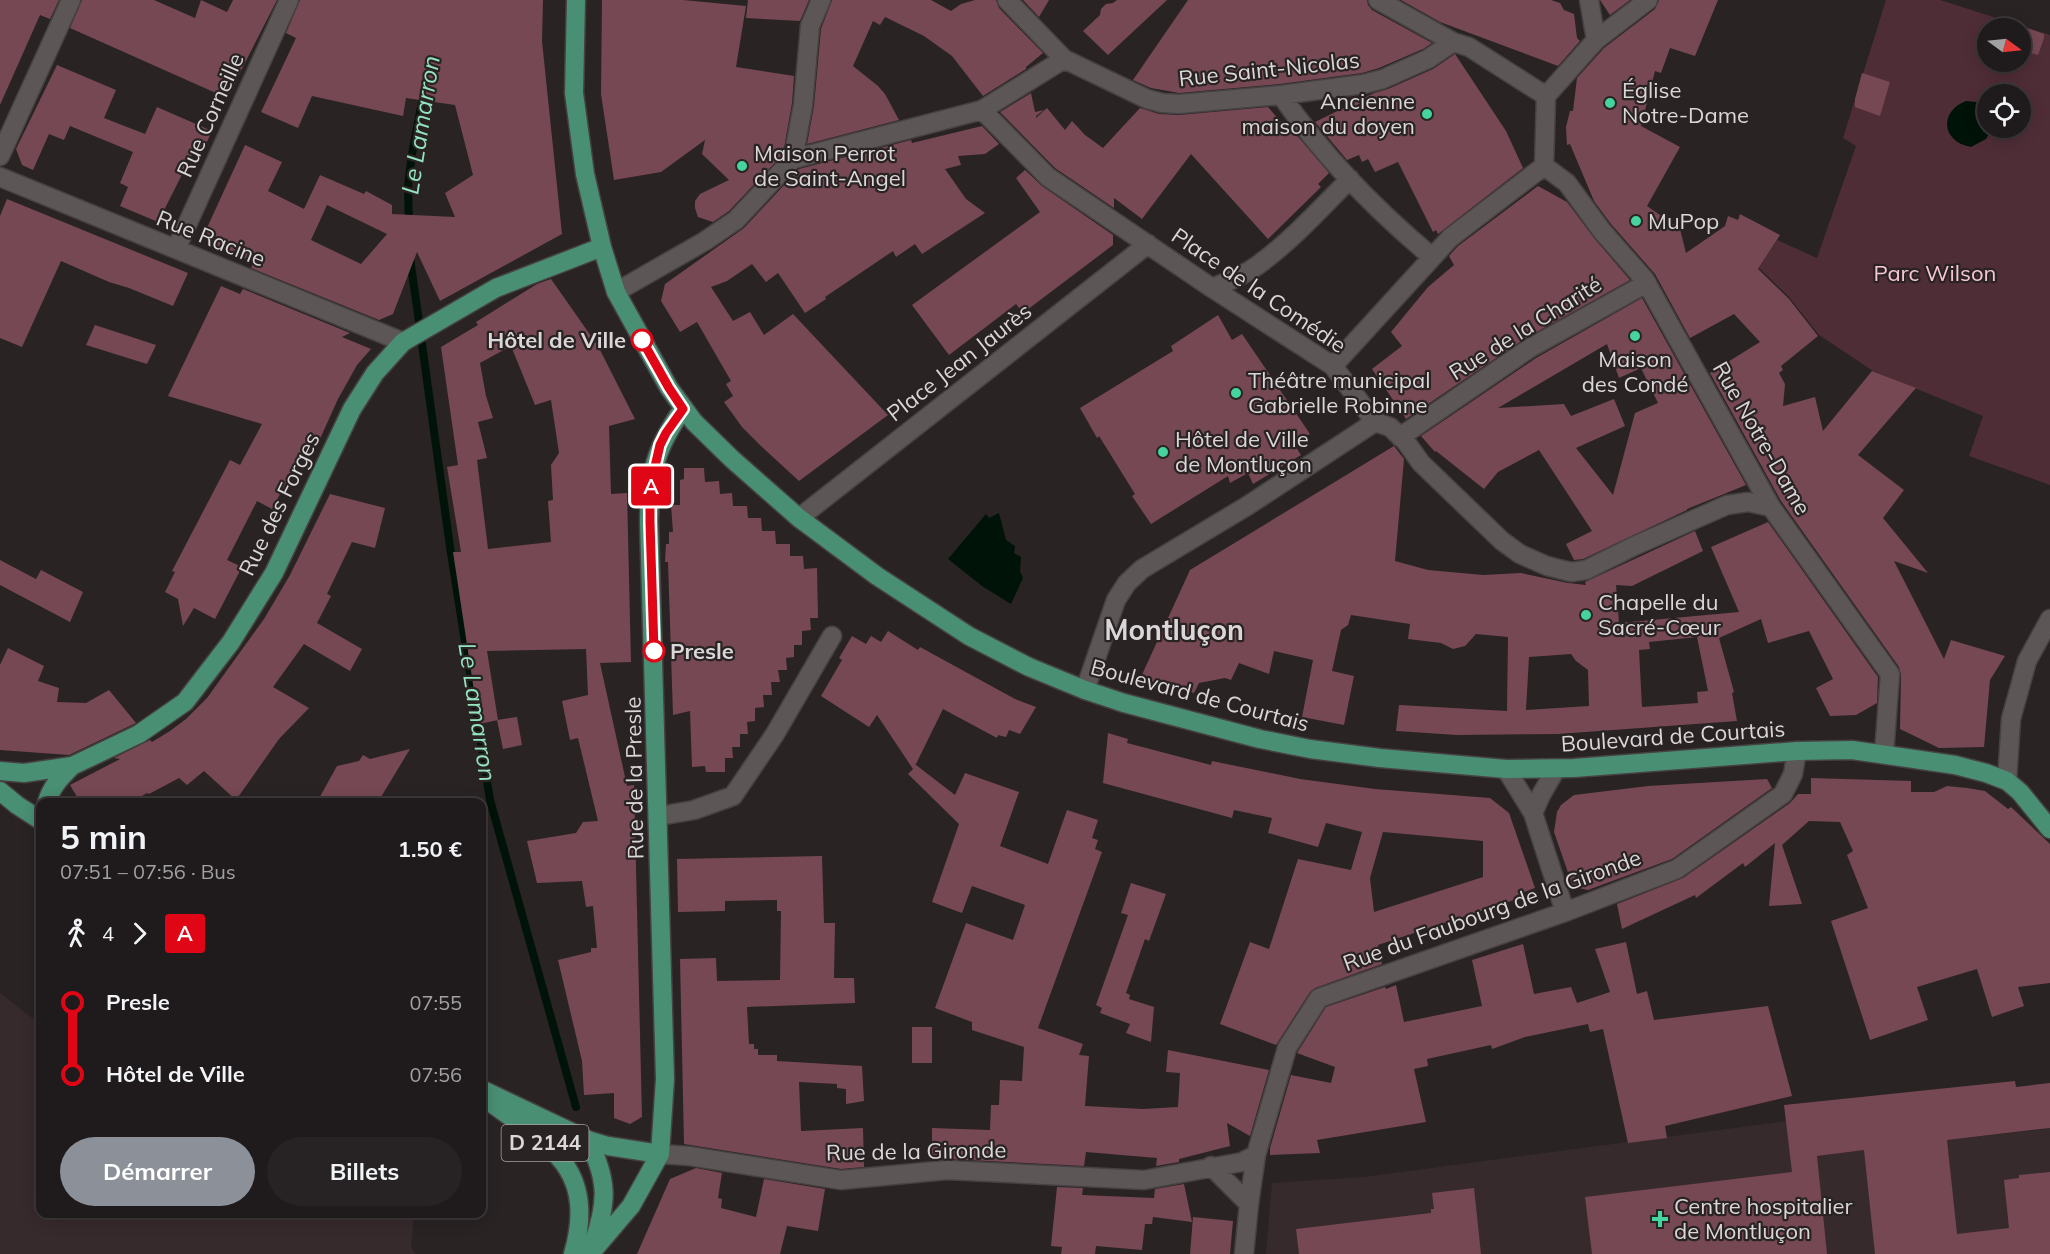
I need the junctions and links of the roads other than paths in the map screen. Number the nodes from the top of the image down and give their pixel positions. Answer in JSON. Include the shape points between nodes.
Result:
{"nodes":[{"id":1,"x":71,"y":0,"type":"edge"},
{"id":2,"x":289,"y":0,"type":"edge"},
{"id":3,"x":576,"y":0,"type":"edge"},
{"id":4,"x":821,"y":0,"type":"edge"},
{"id":5,"x":1007,"y":0,"type":"edge"},
{"id":6,"x":1378,"y":0,"type":"edge"},
{"id":7,"x":1589,"y":0,"type":"edge"},
{"id":8,"x":1648,"y":0,"type":"edge"},
{"id":9,"x":1596,"y":40,"type":"junction"},
{"id":10,"x":1461,"y":44,"type":"junction"},
{"id":11,"x":1064,"y":59,"type":"junction"},
{"id":12,"x":1281,"y":95,"type":"junction"},
{"id":13,"x":1546,"y":96,"type":"junction"},
{"id":14,"x":982,"y":110,"type":"junction"},
{"id":15,"x":0,"y":156,"type":"edge"},
{"id":16,"x":793,"y":159,"type":"junction"},
{"id":17,"x":1544,"y":166,"type":"junction"},
{"id":18,"x":0,"y":177,"type":"edge"},
{"id":19,"x":1350,"y":179,"type":"junction"},
{"id":20,"x":1148,"y":244,"type":"junction"},
{"id":21,"x":602,"y":247,"type":"junction"},
{"id":22,"x":176,"y":249,"type":"junction"},
{"id":23,"x":1432,"y":257,"type":"junction"},
{"id":24,"x":1647,"y":283,"type":"junction"},
{"id":25,"x":1212,"y":288,"type":"junction"},
{"id":26,"x":616,"y":291,"type":"junction"},
{"id":27,"x":403,"y":342,"type":"junction"},
{"id":28,"x":1333,"y":366,"type":"junction"},
{"id":29,"x":683,"y":409,"type":"junction"},
{"id":30,"x":1375,"y":422,"type":"junction"},
{"id":31,"x":1400,"y":437,"type":"junction"},
{"id":32,"x":1771,"y":507,"type":"junction"},
{"id":33,"x":799,"y":518,"type":"junction"},
{"id":34,"x":2050,"y":619,"type":"edge"},
{"id":35,"x":832,"y":636,"type":"dead end"},
{"id":36,"x":1085,"y":690,"type":"junction"},
{"id":37,"x":1797,"y":751,"type":"junction"},
{"id":38,"x":1884,"y":754,"type":"junction"},
{"id":39,"x":72,"y":766,"type":"junction"},
{"id":40,"x":1506,"y":769,"type":"junction"},
{"id":41,"x":1556,"y":769,"type":"junction"},
{"id":42,"x":0,"y":771,"type":"edge"},
{"id":43,"x":2007,"y":782,"type":"junction"},
{"id":44,"x":0,"y":791,"type":"edge"},
{"id":45,"x":48,"y":798,"type":"edge"},
{"id":46,"x":9,"y":803,"type":"edge"},
{"id":47,"x":1533,"y":813,"type":"junction"},
{"id":48,"x":659,"y":816,"type":"junction"},
{"id":49,"x":36,"y":818,"type":"edge"},
{"id":50,"x":2050,"y":829,"type":"edge"},
{"id":51,"x":1564,"y":912,"type":"junction"},
{"id":52,"x":486,"y":1091,"type":"edge"},
{"id":53,"x":486,"y":1099,"type":"edge"},
{"id":54,"x":588,"y":1140,"type":"junction"},
{"id":55,"x":660,"y":1154,"type":"junction"},
{"id":56,"x":1256,"y":1155,"type":"junction"},
{"id":57,"x":1211,"y":1166,"type":"junction"},
{"id":58,"x":1249,"y":1204,"type":"junction"},
{"id":59,"x":573,"y":1254,"type":"edge"},
{"id":60,"x":590,"y":1254,"type":"edge"},
{"id":61,"x":1244,"y":1254,"type":"edge"}],
"edges":[{"from":1,"to":15,"type":"street"},
{"from":2,"to":22,"type":"street","name":"Rue Corneille"},
{"from":3,"to":21,"type":"main road","name":"Boulevard de Courtais","via":[[574,93],[585,174]]},
{"from":4,"to":16,"type":"street","via":[[810,26],[803,105]]},
{"from":5,"to":11,"type":"street","name":"Rue Saint-Nicolas"},
{"from":6,"to":10,"type":"street"},
{"from":7,"to":9,"type":"street"},
{"from":8,"to":9,"type":"street"},
{"from":9,"to":13,"type":"street"},
{"from":10,"to":12,"type":"street","name":"Rue Saint-Nicolas","via":[[1383,79]]},
{"from":10,"to":13,"type":"street"},
{"from":11,"to":12,"type":"street","name":"Rue Saint-Nicolas","via":[[1162,103]]},
{"from":11,"to":14,"type":"street"},
{"from":12,"to":19,"type":"street","via":[[1300,123]]},
{"from":13,"to":17,"type":"street"},
{"from":14,"to":16,"type":"street"},
{"from":14,"to":20,"type":"street","name":"Place de la Comédie","via":[[1048,177]]},
{"from":16,"to":26,"type":"street","via":[[736,220]]},
{"from":17,"to":23,"type":"street","via":[[1467,223]]},
{"from":17,"to":24,"type":"street","name":"Rue Notre-Dame","via":[[1567,183]]},
{"from":18,"to":22,"type":"street","name":"Rue Racine"},
{"from":19,"to":23,"type":"street"},
{"from":19,"to":25,"type":"street","via":[[1261,263]]},
{"from":20,"to":25,"type":"street","name":"Place de la Comédie"},
{"from":20,"to":33,"type":"street","name":"Place Jean Jaurès"},
{"from":21,"to":26,"type":"main road","name":"Boulevard de Courtais"},
{"from":21,"to":27,"type":"main road","name":"Rue des Forges","via":[[496,288]]},
{"from":22,"to":27,"type":"street","name":"Rue Racine"},
{"from":23,"to":28,"type":"street"},
{"from":24,"to":31,"type":"street","name":"Rue de la Charité","via":[[1530,348]]},
{"from":24,"to":32,"type":"street","name":"Rue Notre-Dame"},
{"from":25,"to":28,"type":"street","name":"Place de la Comédie"},
{"from":26,"to":29,"type":"main road","name":"Boulevard de Courtais"},
{"from":27,"to":39,"type":"main road","name":"Rue des Forges","via":[[352,409],[274,573],[231,642],[185,702],[139,734]]},
{"from":28,"to":30,"type":"street","name":"Place de la Comédie"},
{"from":29,"to":33,"type":"main road","name":"Boulevard de Courtais"},
{"from":29,"to":48,"type":"main road","name":"Rue de la Presle","via":[[660,445],[650,488]]},
{"from":30,"to":31,"type":"street"},
{"from":30,"to":36,"type":"street","via":[[1142,569],[1126,583],[1116,600]]},
{"from":31,"to":32,"type":"street","via":[[1421,463],[1502,541],[1520,554],[1571,572],[1586,570],[1727,505],[1748,502]]},
{"from":32,"to":38,"type":"street","name":"Rue Notre-Dame","via":[[1890,674]]},
{"from":33,"to":36,"type":"main road","name":"Boulevard de Courtais","via":[[867,570],[952,626],[1019,662]]},
{"from":34,"to":43,"type":"street","via":[[2027,661],[2011,719]]},
{"from":35,"to":48,"type":"street","via":[[775,734],[733,796],[694,810]]},
{"from":36,"to":40,"type":"main road","name":"Boulevard de Courtais","via":[[1260,739],[1310,749]]},
{"from":37,"to":38,"type":"main road","name":"Boulevard de Courtais"},
{"from":37,"to":41,"type":"main road","name":"Boulevard de Courtais"},
{"from":37,"to":51,"type":"street","name":"Rue du Faubourg de la Gironde","via":[[1793,774],[1783,794],[1677,869]]},
{"from":38,"to":43,"type":"main road","name":"Boulevard de Courtais","via":[[1961,767]]},
{"from":39,"to":42,"type":"main road","name":"Rue des Forges","via":[[24,773]]},
{"from":39,"to":45,"type":"main road"},
{"from":40,"to":41,"type":"main road","name":"Boulevard de Courtais"},
{"from":40,"to":47,"type":"street"},
{"from":41,"to":47,"type":"street"},
{"from":43,"to":50,"type":"main road"},
{"from":44,"to":46,"type":"main road"},
{"from":46,"to":49,"type":"main road"},
{"from":47,"to":51,"type":"street"},
{"from":48,"to":55,"type":"main road","name":"Rue de la Presle","via":[[665,1079]]},
{"from":51,"to":56,"type":"street","name":"Rue du Faubourg de la Gironde","via":[[1319,998],[1287,1048]]},
{"from":52,"to":54,"type":"main road","number":"D 2144"},
{"from":53,"to":59,"type":"main road","number":"D 2144","via":[[549,1145],[574,1179],[580,1229]]},
{"from":54,"to":55,"type":"main road","name":"Rue de la Gironde"},
{"from":54,"to":60,"type":"main road","number":"D 2144","via":[[605,1197],[601,1224]]},
{"from":55,"to":57,"type":"street","name":"Rue de la Gironde","via":[[841,1180],[947,1170],[1143,1179]]},
{"from":55,"to":60,"type":"main road","via":[[631,1206]]},
{"from":56,"to":57,"type":"street","name":"Rue de la Gironde","via":[[1242,1162]]},
{"from":56,"to":58,"type":"street","name":"Rue du Faubourg de la Gironde"},
{"from":57,"to":58,"type":"street"},
{"from":58,"to":61,"type":"street","name":"Rue du Faubourg de la Gironde"}]}
